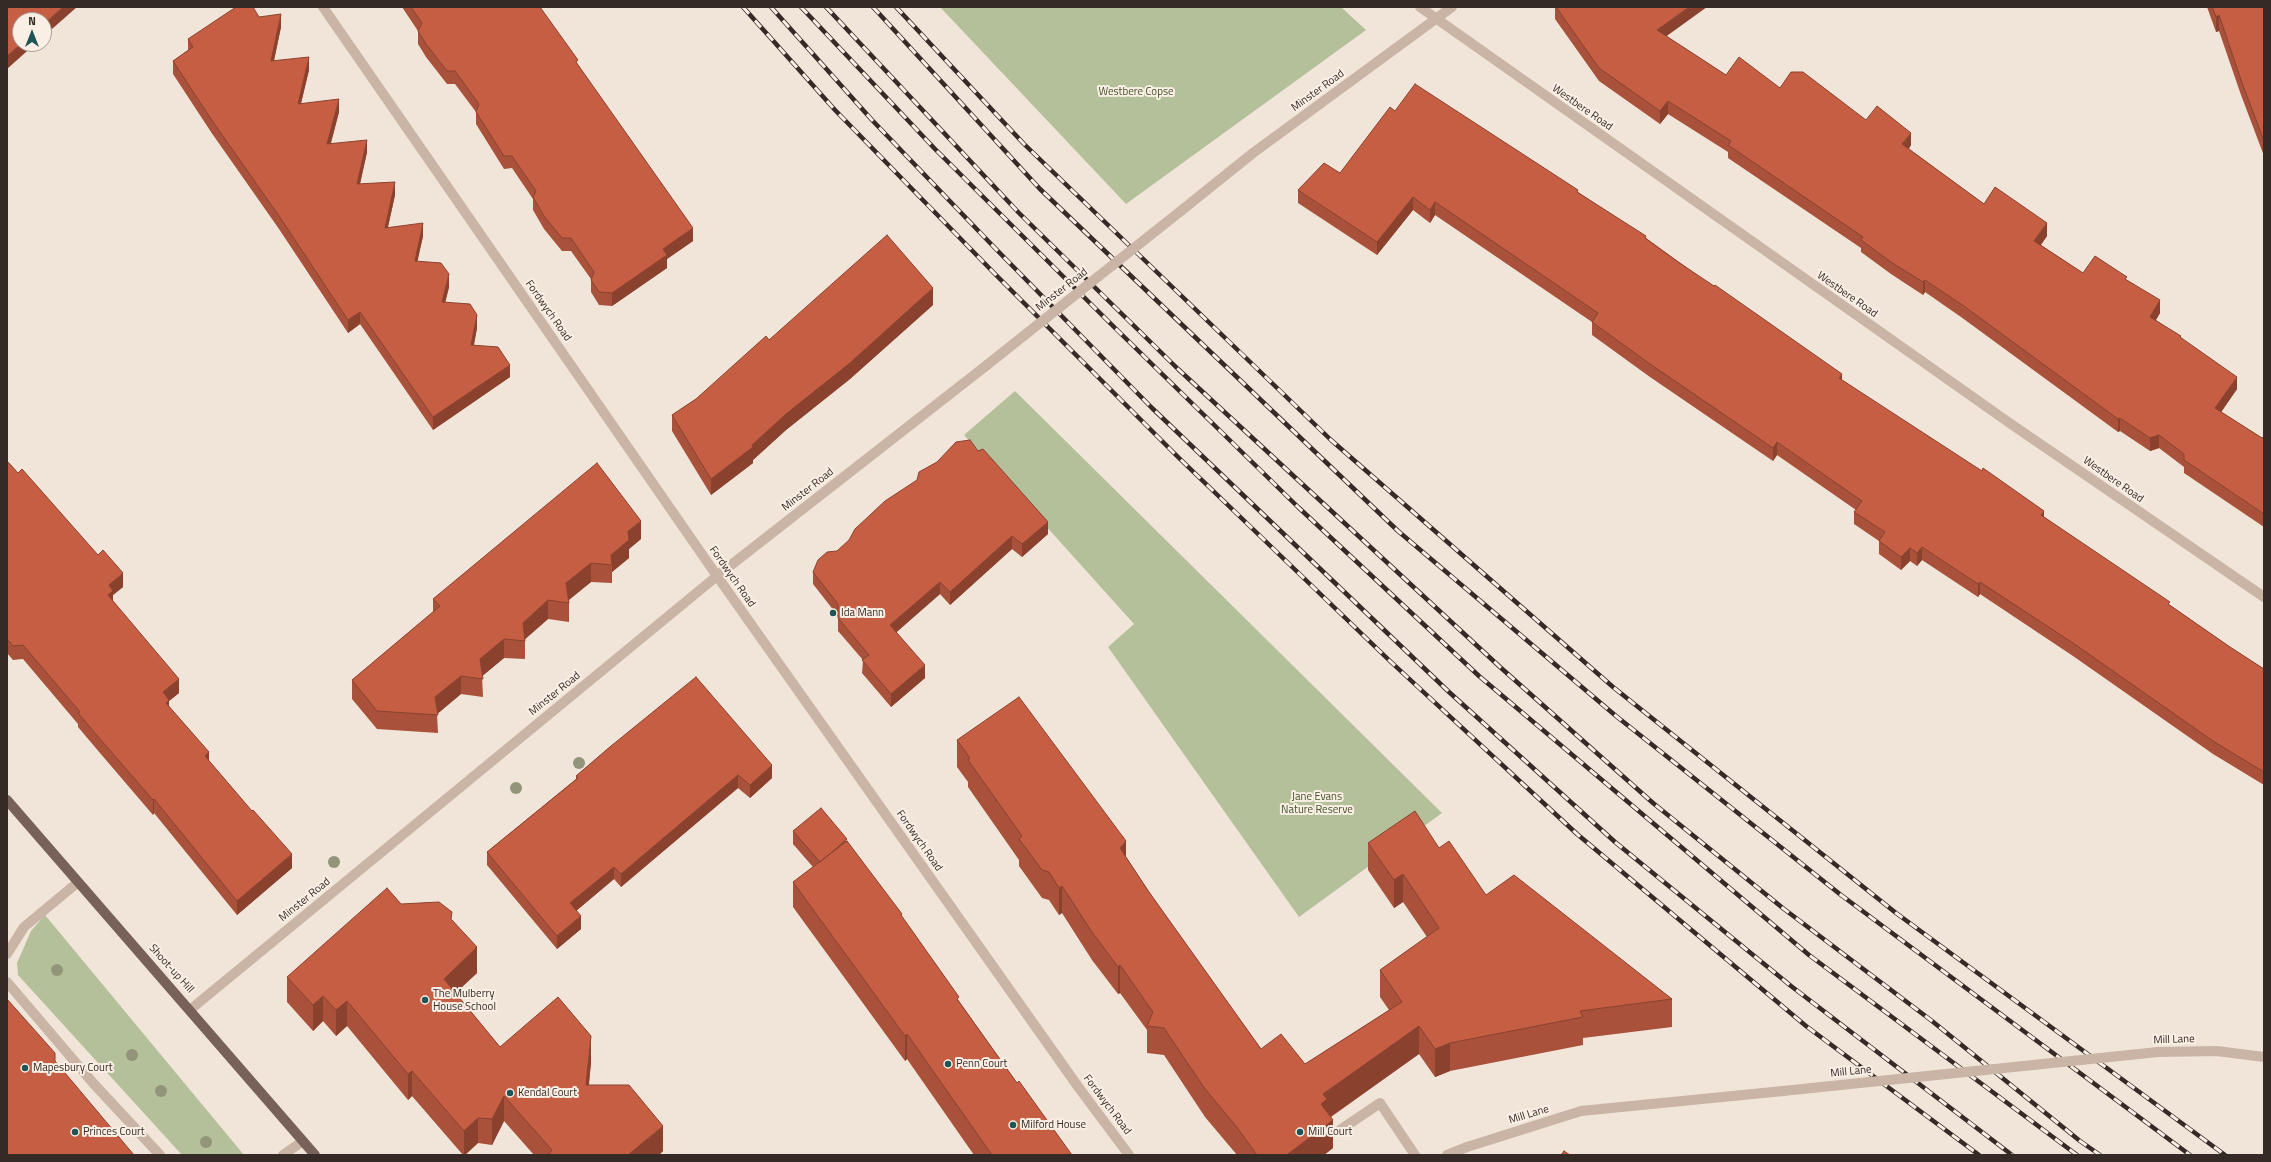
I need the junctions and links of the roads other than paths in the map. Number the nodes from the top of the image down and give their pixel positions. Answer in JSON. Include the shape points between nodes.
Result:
{"nodes":[{"id":1,"x":323,"y":7,"type":"edge"},
{"id":2,"x":1420,"y":7,"type":"edge"},
{"id":3,"x":1452,"y":7,"type":"edge"},
{"id":4,"x":1435,"y":20,"type":"junction"},
{"id":5,"x":717,"y":576,"type":"junction"},
{"id":6,"x":2264,"y":598,"type":"edge"},
{"id":7,"x":7,"y":800,"type":"edge"},
{"id":8,"x":77,"y":882,"type":"junction"},
{"id":9,"x":7,"y":954,"type":"edge"},
{"id":10,"x":7,"y":982,"type":"edge"},
{"id":11,"x":191,"y":1009,"type":"junction"},
{"id":12,"x":2264,"y":1058,"type":"edge"},
{"id":13,"x":1340,"y":1130,"type":"dead end"},
{"id":14,"x":303,"y":1141,"type":"junction"},
{"id":15,"x":160,"y":1155,"type":"edge"},
{"id":16,"x":283,"y":1155,"type":"edge"},
{"id":17,"x":315,"y":1155,"type":"edge"},
{"id":18,"x":1129,"y":1155,"type":"edge"},
{"id":19,"x":1415,"y":1155,"type":"edge"},
{"id":20,"x":1447,"y":1155,"type":"edge"}],
"edges":[{"from":1,"to":5,"type":"street","name":"Fordwych Road"},
{"from":2,"to":4,"type":"street","name":"Westbere Road"},
{"from":3,"to":4,"type":"street","name":"Minster Road"},
{"from":4,"to":5,"type":"street","name":"Minster Road","bridge":true,"via":[[1253,153]]},
{"from":4,"to":6,"type":"street","name":"Westbere Road"},
{"from":5,"to":11,"type":"street","name":"Minster Road"},
{"from":5,"to":18,"type":"street","name":"Fordwych Road"},
{"from":7,"to":8,"type":"main road","name":"Shoot-up Hill"},
{"from":8,"to":9,"type":"street","via":[[24,927]]},
{"from":8,"to":11,"type":"main road","name":"Shoot-up Hill"},
{"from":10,"to":15,"type":"street"},
{"from":11,"to":14,"type":"main road","name":"Shoot-up Hill"},
{"from":12,"to":20,"type":"street","name":"Mill Lane","bridge":true,"via":[[2217,1051],[2158,1052],[1581,1111]]},
{"from":13,"to":19,"type":"street","via":[[1380,1103]]},
{"from":14,"to":16,"type":"street"},
{"from":14,"to":17,"type":"main road","name":"Shoot-up Hill"}]}
